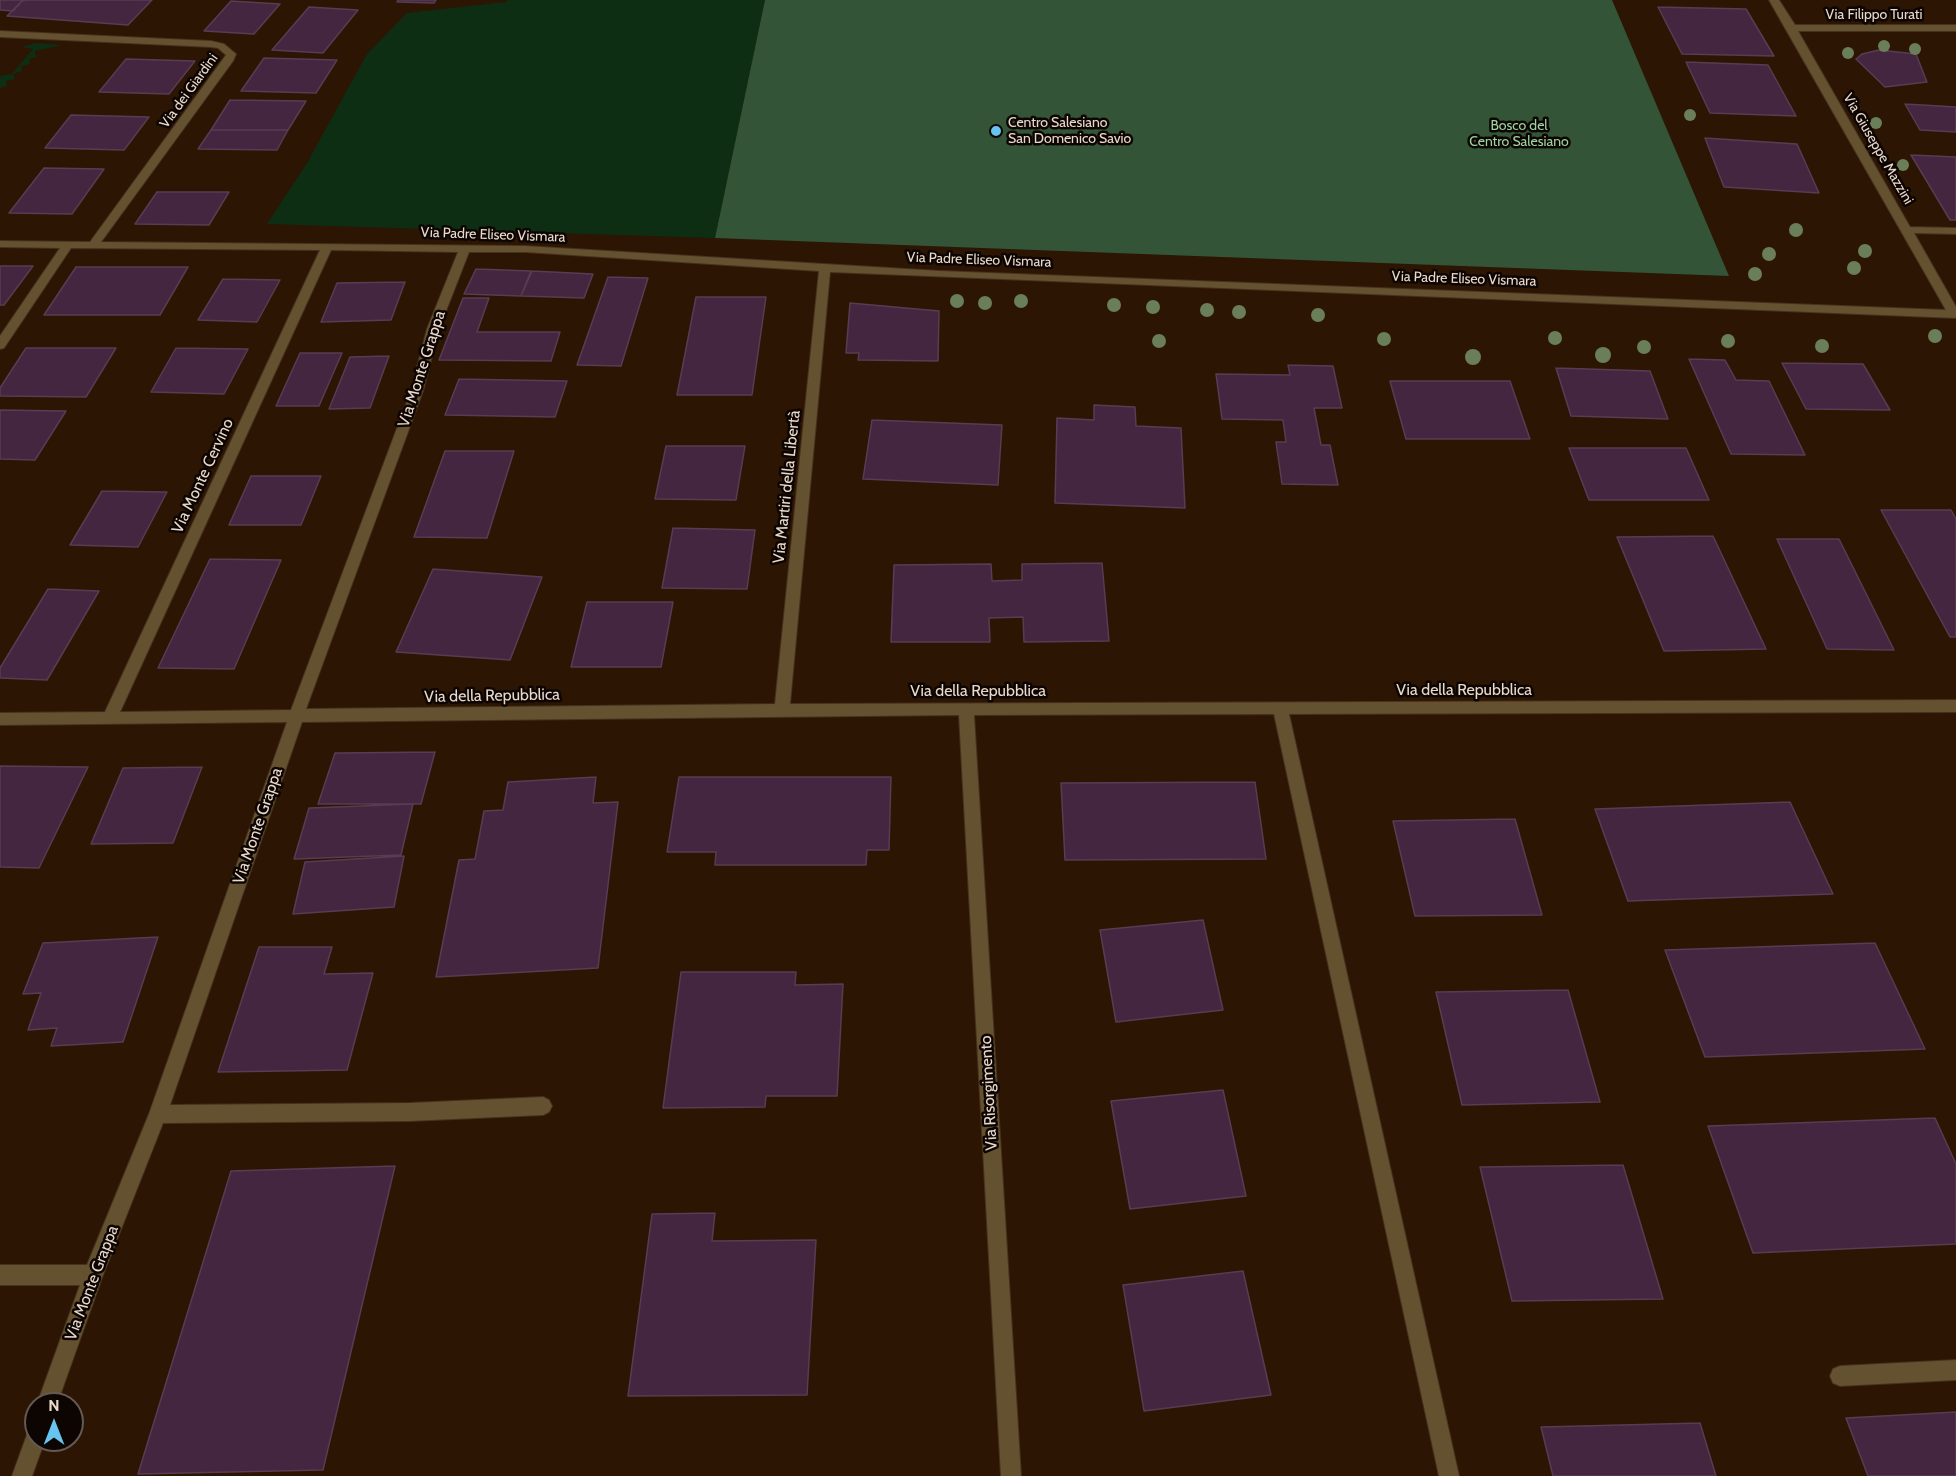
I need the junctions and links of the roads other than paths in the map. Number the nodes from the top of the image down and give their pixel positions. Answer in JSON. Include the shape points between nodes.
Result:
{"nodes":[{"id":1,"x":1774,"y":0,"type":"edge"},
{"id":2,"x":1792,"y":28,"type":"junction"},
{"id":3,"x":1956,"y":28,"type":"edge"},
{"id":4,"x":0,"y":34,"type":"edge"},
{"id":5,"x":1906,"y":230,"type":"junction"},
{"id":6,"x":1956,"y":231,"type":"edge"},
{"id":7,"x":0,"y":244,"type":"edge"},
{"id":8,"x":68,"y":245,"type":"junction"},
{"id":9,"x":93,"y":245,"type":"junction"},
{"id":10,"x":327,"y":247,"type":"junction"},
{"id":11,"x":465,"y":247,"type":"junction"},
{"id":12,"x":825,"y":268,"type":"junction"},
{"id":13,"x":1955,"y":314,"type":"edge"},
{"id":14,"x":0,"y":345,"type":"edge"},
{"id":15,"x":1956,"y":706,"type":"edge"},
{"id":16,"x":966,"y":709,"type":"junction"},
{"id":17,"x":1280,"y":709,"type":"junction"},
{"id":18,"x":783,"y":710,"type":"junction"},
{"id":19,"x":296,"y":717,"type":"junction"},
{"id":20,"x":0,"y":719,"type":"edge"},
{"id":21,"x":109,"y":719,"type":"junction"},
{"id":22,"x":543,"y":1106,"type":"dead end"},
{"id":23,"x":158,"y":1114,"type":"junction"},
{"id":24,"x":0,"y":1275,"type":"edge"},
{"id":25,"x":93,"y":1275,"type":"junction"},
{"id":26,"x":1956,"y":1370,"type":"edge"},
{"id":27,"x":1840,"y":1376,"type":"dead end"},
{"id":28,"x":51,"y":1392,"type":"edge"},
{"id":29,"x":30,"y":1452,"type":"edge"},
{"id":30,"x":22,"y":1476,"type":"edge"},
{"id":31,"x":1011,"y":1476,"type":"edge"},
{"id":32,"x":1449,"y":1476,"type":"edge"}],
"edges":[{"from":1,"to":2,"type":"street","name":"Via Giuseppe Mazzini"},
{"from":2,"to":3,"type":"street","name":"Via Filippo Turati"},
{"from":2,"to":5,"type":"street","name":"Via Giuseppe Mazzini"},
{"from":4,"to":9,"type":"street","name":"Via dei Giardini","via":[[211,44],[231,54]]},
{"from":5,"to":6,"type":"street"},
{"from":5,"to":13,"type":"street","name":"Via Giuseppe Mazzini"},
{"from":7,"to":8,"type":"street","name":"Via Padre Eliseo Vismara"},
{"from":8,"to":9,"type":"street","name":"Via Padre Eliseo Vismara"},
{"from":8,"to":14,"type":"street"},
{"from":9,"to":10,"type":"street","name":"Via Padre Eliseo Vismara"},
{"from":10,"to":11,"type":"street","name":"Via Padre Eliseo Vismara"},
{"from":10,"to":21,"type":"street","name":"Via Monte Cervino"},
{"from":11,"to":12,"type":"street","name":"Via Padre Eliseo Vismara"},
{"from":11,"to":19,"type":"street","name":"Via Monte Grappa","via":[[426,350],[417,391]]},
{"from":12,"to":13,"type":"street","name":"Via Padre Eliseo Vismara"},
{"from":12,"to":18,"type":"street","name":"Via Martiri della Libertà"},
{"from":15,"to":17,"type":"street","name":"Via della Repubblica"},
{"from":16,"to":17,"type":"street","name":"Via della Repubblica"},
{"from":16,"to":18,"type":"street","name":"Via della Repubblica"},
{"from":16,"to":31,"type":"street","name":"Via Risorgimento"},
{"from":17,"to":32,"type":"street"},
{"from":18,"to":19,"type":"street","name":"Via della Repubblica"},
{"from":19,"to":21,"type":"street","name":"Via della Repubblica"},
{"from":19,"to":23,"type":"street","name":"Via Monte Grappa"},
{"from":20,"to":21,"type":"street","name":"Via della Repubblica"},
{"from":22,"to":23,"type":"street","via":[[410,1112]]},
{"from":23,"to":25,"type":"street","name":"Via Monte Grappa"},
{"from":24,"to":25,"type":"street"},
{"from":25,"to":28,"type":"street","name":"Via Monte Grappa"},
{"from":26,"to":27,"type":"street"},
{"from":29,"to":30,"type":"street"}]}
